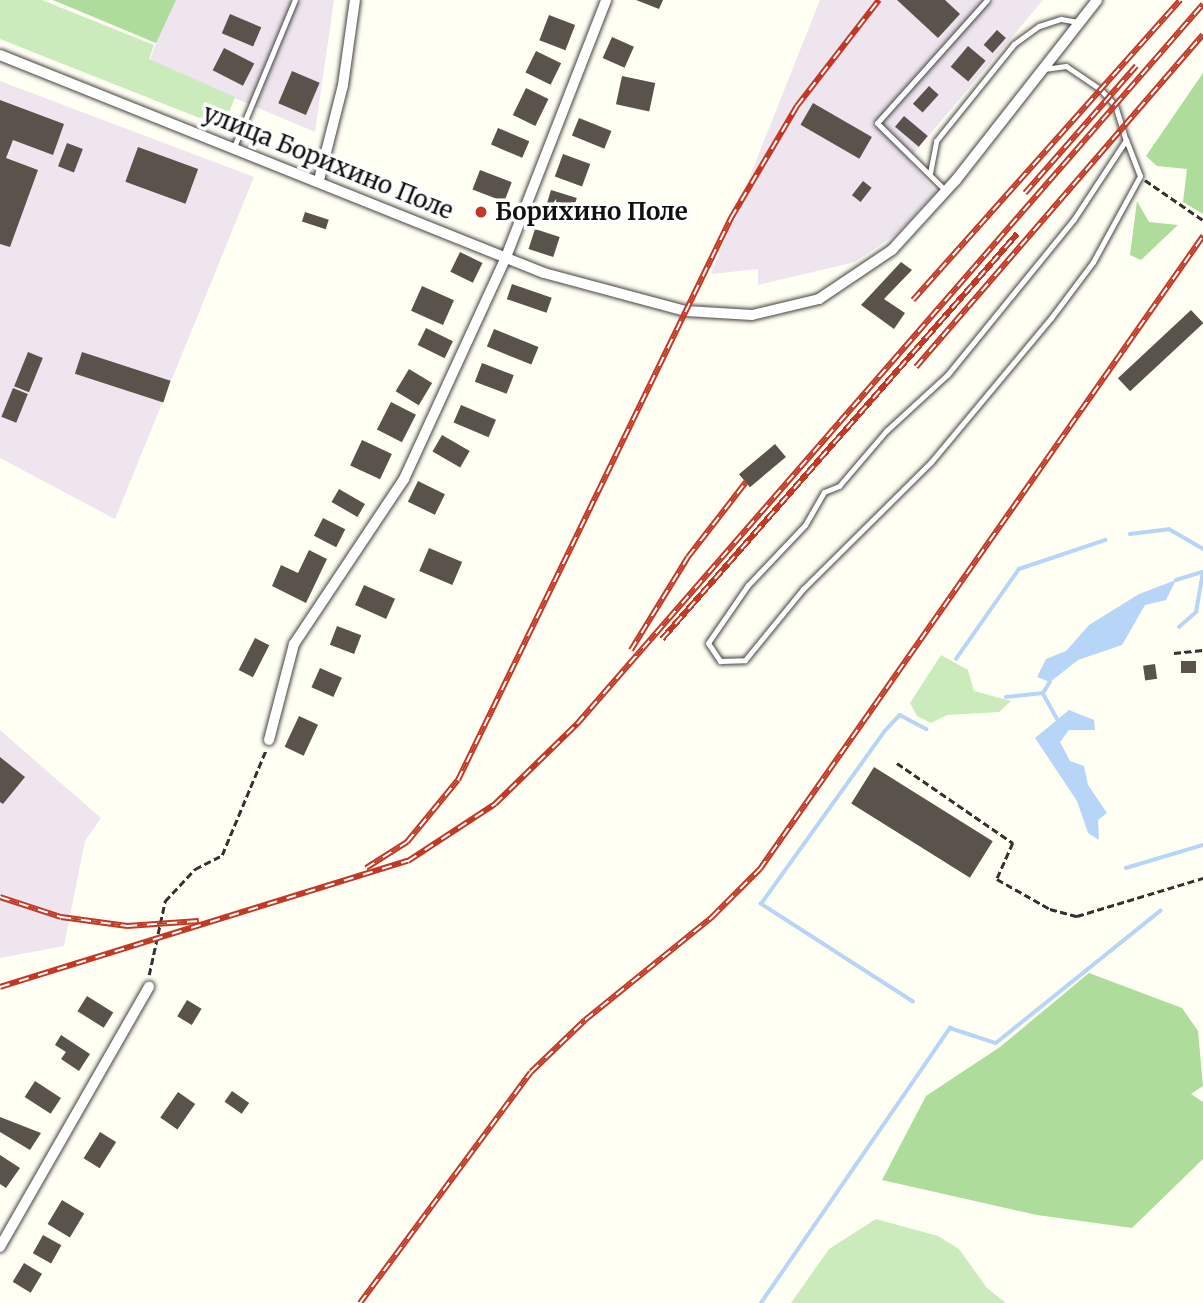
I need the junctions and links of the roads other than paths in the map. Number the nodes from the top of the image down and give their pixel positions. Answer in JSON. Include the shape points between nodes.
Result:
{"nodes":[{"id":1,"x":295,"y":0,"type":"edge"},
{"id":2,"x":355,"y":0,"type":"edge"},
{"id":3,"x":606,"y":0,"type":"edge"},
{"id":4,"x":987,"y":0,"type":"edge"},
{"id":5,"x":1097,"y":0,"type":"edge"},
{"id":6,"x":1079,"y":22,"type":"junction"},
{"id":7,"x":0,"y":55,"type":"edge"},
{"id":8,"x":1041,"y":70,"type":"junction"},
{"id":9,"x":1126,"y":140,"type":"junction"},
{"id":10,"x":234,"y":147,"type":"junction"},
{"id":11,"x":930,"y":173,"type":"junction"},
{"id":12,"x":319,"y":180,"type":"junction"},
{"id":13,"x":946,"y":191,"type":"junction"},
{"id":14,"x":506,"y":257,"type":"junction"},
{"id":15,"x":269,"y":740,"type":"road end"},
{"id":16,"x":149,"y":987,"type":"road end"},
{"id":17,"x":0,"y":1247,"type":"edge"}],
"edges":[{"from":1,"to":10,"type":"lane"},
{"from":2,"to":12,"type":"street","via":[[343,85]]},
{"from":3,"to":14,"type":"street"},
{"from":4,"to":11,"type":"lane","via":[[877,123]]},
{"from":5,"to":6,"type":"street","name":"улица Борихино Поле"},
{"from":6,"to":8,"type":"street","name":"улица Борихино Поле"},
{"from":6,"to":11,"type":"lane","via":[[1061,19],[1039,26],[1014,44],[936,141]]},
{"from":7,"to":10,"type":"street","name":"улица Борихино Поле"},
{"from":8,"to":9,"type":"lane","via":[[1066,66],[1084,75],[1115,105]]},
{"from":8,"to":13,"type":"street","name":"улица Борихино Поле"},
{"from":9,"to":9,"type":"lane","via":[[1074,219],[947,375],[886,431],[839,486],[824,492],[776,561],[748,585],[708,643],[720,661],[745,660],[803,589],[931,462],[1093,262],[1140,176]]},
{"from":10,"to":12,"type":"street","name":"улица Борихино Поле"},
{"from":11,"to":13,"type":"lane"},
{"from":12,"to":14,"type":"street","name":"улица Борихино Поле"},
{"from":13,"to":14,"type":"street","name":"улица Борихино Поле","via":[[865,273],[804,306],[770,314],[686,311],[610,293]]},
{"from":14,"to":15,"type":"street","via":[[404,479],[294,644]]},
{"from":16,"to":17,"type":"street"}]}
